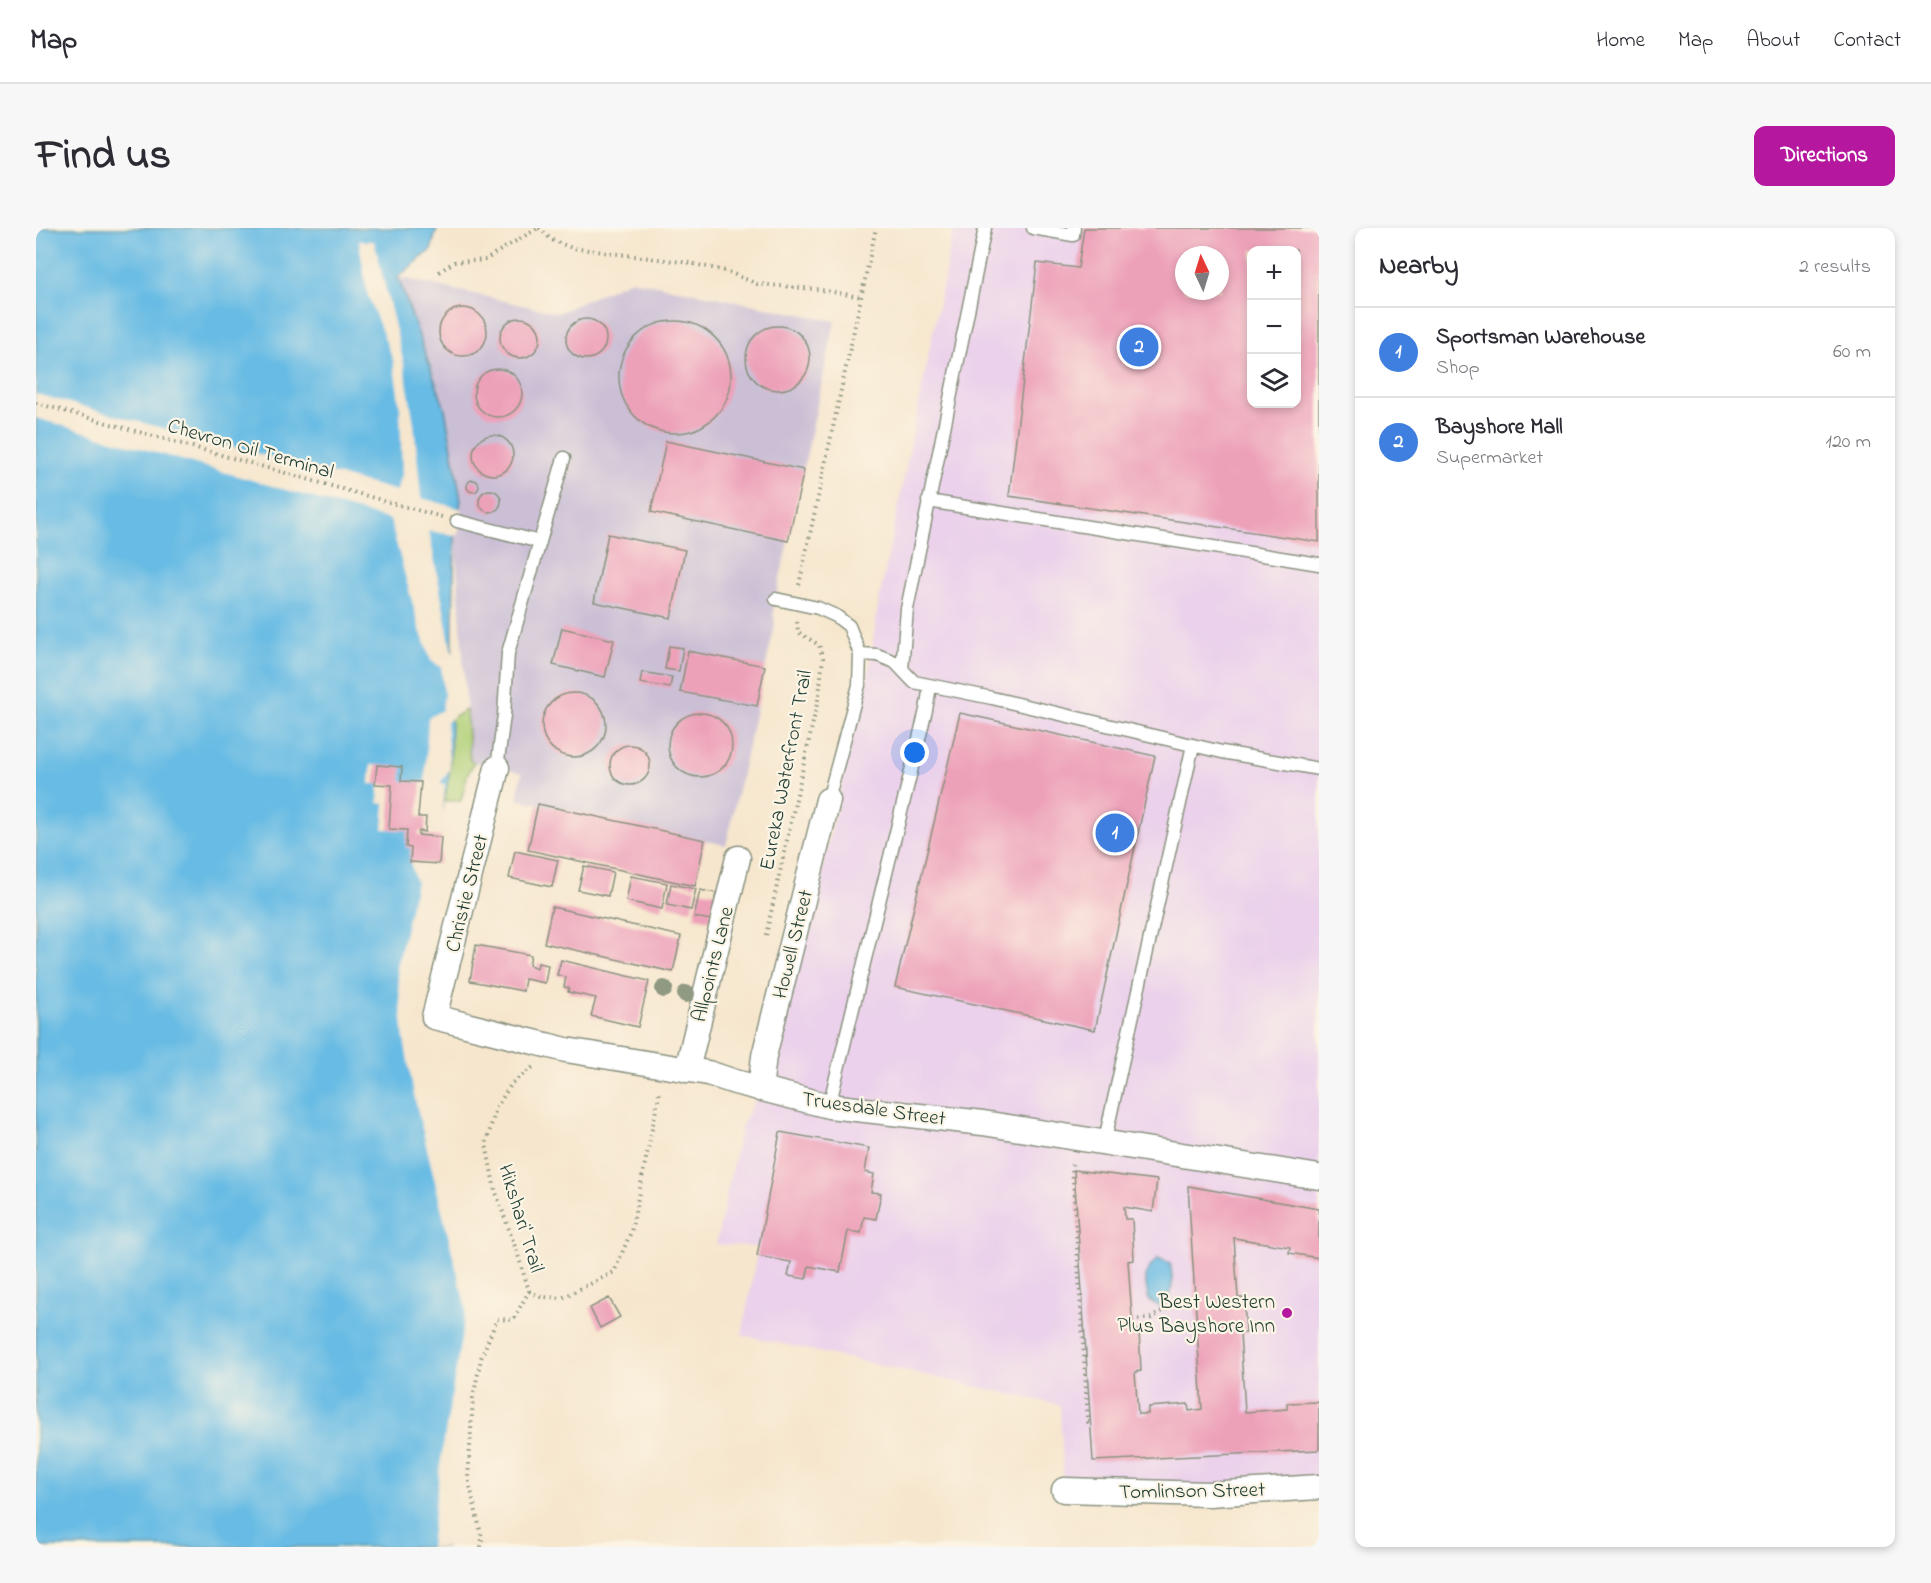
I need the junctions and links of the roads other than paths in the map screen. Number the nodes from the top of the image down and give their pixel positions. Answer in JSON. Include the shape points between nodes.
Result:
{"nodes":[{"id":1,"x":985,"y":228,"type":"edge"},
{"id":2,"x":1033,"y":228,"type":"edge"},
{"id":3,"x":1074,"y":228,"type":"edge"},
{"id":4,"x":564,"y":458,"type":"dead end"},
{"id":5,"x":928,"y":501,"type":"junction"},
{"id":6,"x":457,"y":521,"type":"road end"},
{"id":7,"x":540,"y":542,"type":"junction"},
{"id":8,"x":1319,"y":564,"type":"edge"},
{"id":9,"x":776,"y":599,"type":"dead end"},
{"id":10,"x":860,"y":654,"type":"junction"},
{"id":11,"x":902,"y":669,"type":"junction"},
{"id":12,"x":930,"y":686,"type":"junction"},
{"id":13,"x":1193,"y":745,"type":"junction"},
{"id":14,"x":498,"y":768,"type":"joint"},
{"id":15,"x":1319,"y":769,"type":"edge"},
{"id":16,"x":828,"y":800,"type":"joint"},
{"id":17,"x":738,"y":858,"type":"dead end"},
{"id":18,"x":434,"y":1017,"type":"joint"},
{"id":19,"x":676,"y":1068,"type":"junction"},
{"id":20,"x":760,"y":1089,"type":"junction"},
{"id":21,"x":829,"y":1106,"type":"junction"},
{"id":22,"x":1104,"y":1144,"type":"junction"},
{"id":23,"x":1319,"y":1177,"type":"edge"},
{"id":24,"x":1319,"y":1487,"type":"edge"},
{"id":25,"x":1064,"y":1490,"type":"dead end"}],
"edges":[{"from":1,"to":5,"type":"lane"},
{"from":2,"to":3,"type":"lane","via":[[1073,235]]},
{"from":4,"to":7,"type":"lane"},
{"from":5,"to":8,"type":"lane"},
{"from":5,"to":11,"type":"lane","via":[[907,609]]},
{"from":6,"to":7,"type":"lane"},
{"from":7,"to":14,"type":"lane","via":[[508,653]]},
{"from":9,"to":10,"type":"lane","via":[[836,616],[849,626]]},
{"from":10,"to":11,"type":"lane","via":[[877,655]]},
{"from":10,"to":16,"type":"lane","via":[[859,685]]},
{"from":11,"to":12,"type":"lane","via":[[914,682]]},
{"from":12,"to":13,"type":"lane"},
{"from":12,"to":21,"type":"lane"},
{"from":13,"to":15,"type":"lane"},
{"from":13,"to":22,"type":"lane"},
{"from":14,"to":18,"type":"street","name":"Christie Street"},
{"from":16,"to":20,"type":"street","name":"Howell Street"},
{"from":17,"to":19,"type":"street","name":"Allpoints Lane"},
{"from":18,"to":19,"type":"street","name":"Truesdale Street","via":[[566,1050]]},
{"from":19,"to":20,"type":"street","name":"Truesdale Street"},
{"from":20,"to":21,"type":"street","name":"Truesdale Street"},
{"from":21,"to":22,"type":"street","name":"Truesdale Street","via":[[983,1123]]},
{"from":22,"to":23,"type":"street","name":"Truesdale Street"},
{"from":24,"to":25,"type":"street","name":"Tomlinson Street","via":[[1209,1494]]}]}
